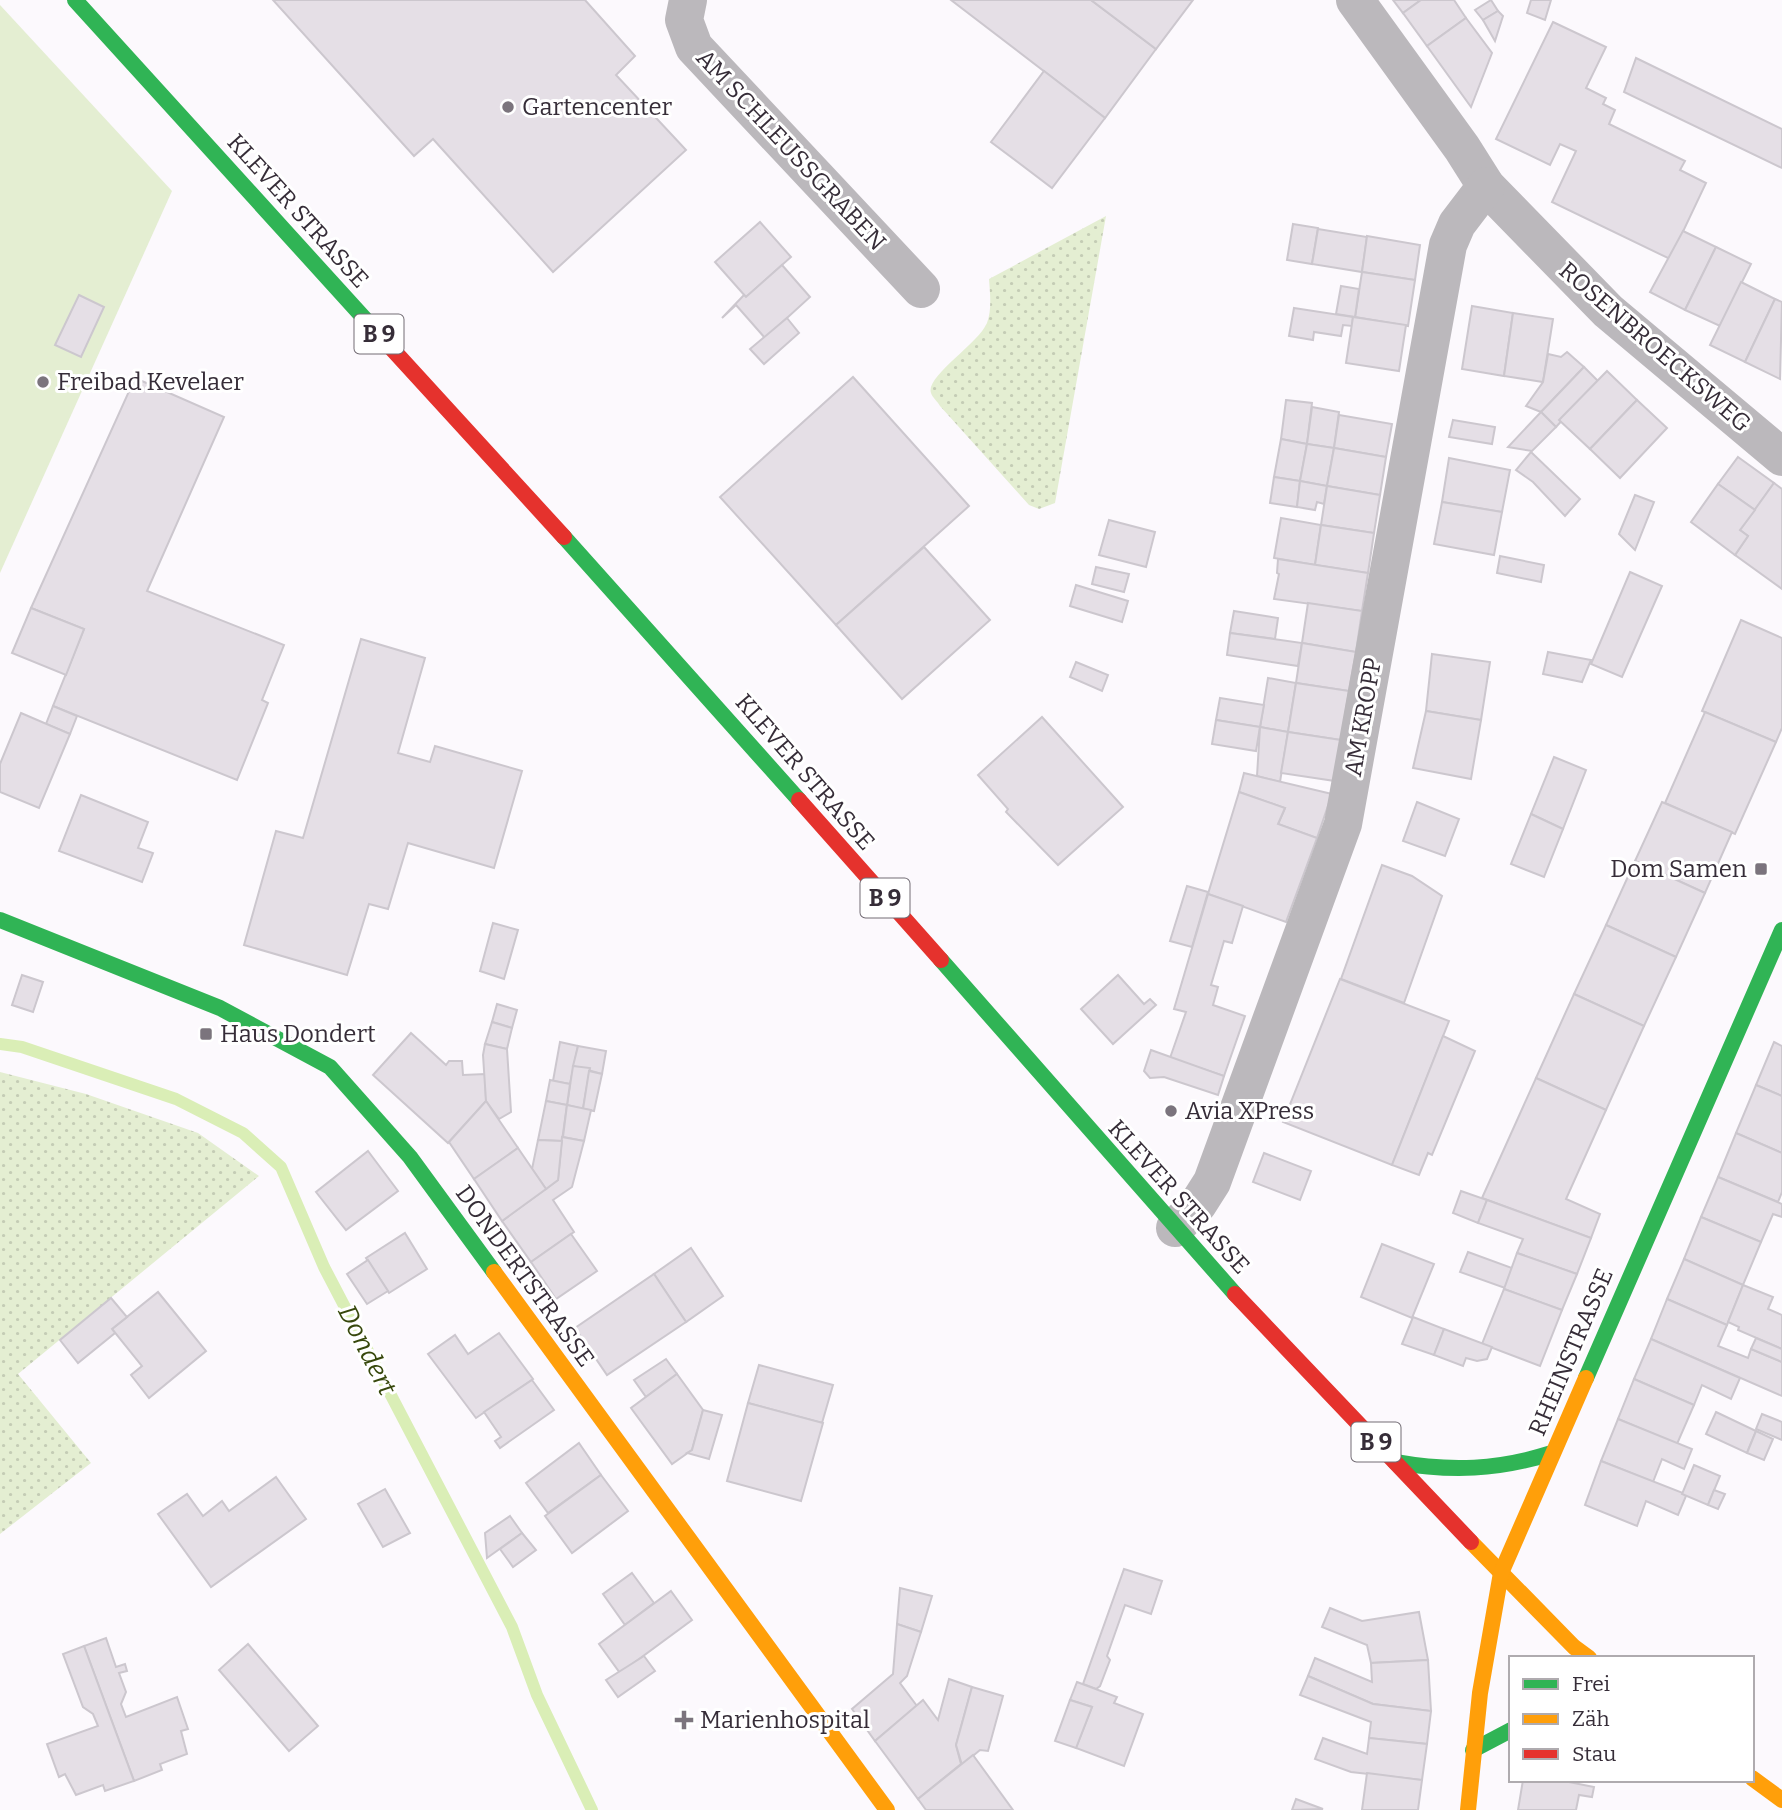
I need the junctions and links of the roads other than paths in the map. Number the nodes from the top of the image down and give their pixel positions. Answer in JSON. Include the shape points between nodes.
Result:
{"nodes":[{"id":1,"x":75,"y":0,"type":"edge"},
{"id":2,"x":688,"y":0,"type":"edge"},
{"id":3,"x":1355,"y":0,"type":"edge"},
{"id":4,"x":1486,"y":186,"type":"junction"},
{"id":5,"x":920,"y":289,"type":"dead end"},
{"id":6,"x":1782,"y":457,"type":"edge"},
{"id":7,"x":0,"y":920,"type":"edge"},
{"id":8,"x":1782,"y":930,"type":"edge"},
{"id":9,"x":1175,"y":1228,"type":"junction"},
{"id":10,"x":1552,"y":1453,"type":"junction"},
{"id":11,"x":1395,"y":1462,"type":"junction"},
{"id":12,"x":1501,"y":1573,"type":"junction"},
{"id":13,"x":1586,"y":1656,"type":"edge"},
{"id":14,"x":1509,"y":1731,"type":"edge"},
{"id":15,"x":1473,"y":1750,"type":"junction"},
{"id":16,"x":1754,"y":1780,"type":"edge"},
{"id":17,"x":1782,"y":1800,"type":"edge"},
{"id":18,"x":887,"y":1810,"type":"edge"},
{"id":19,"x":1468,"y":1810,"type":"edge"}],
"edges":[{"from":1,"to":9,"type":"main road","name":"KLEVER STRASSE","number":"B 9","via":[[683,668]]},
{"from":2,"to":5,"type":"street","name":"AM SCHLEUSSGRABEN","via":[[684,20],[694,47]]},
{"from":3,"to":4,"type":"street","name":"ROSENBROECKSWEG"},
{"from":4,"to":6,"type":"street","name":"ROSENBROECKSWEG","via":[[1608,311]]},
{"from":4,"to":9,"type":"street","name":"AM KROPP","via":[[1457,224],[1448,245],[1343,824],[1212,1182]]},
{"from":7,"to":18,"type":"main road","name":"DONDERTSTRASSE","via":[[220,1007],[330,1067],[410,1157]]},
{"from":8,"to":10,"type":"main road","name":"RHEINSTRASSE"},
{"from":9,"to":11,"type":"main road","name":"KLEVER STRASSE","number":"B 9"},
{"from":10,"to":11,"type":"main road","via":[[1517,1465],[1477,1471],[1446,1472]]},
{"from":10,"to":12,"type":"main road","name":"RHEINSTRASSE"},
{"from":11,"to":12,"type":"main road","name":"KLEVER STRASSE","number":"B 9"},
{"from":12,"to":13,"type":"main road","number":"B 9"},
{"from":12,"to":15,"type":"main road","name":"RHEINSTRASSE"},
{"from":14,"to":15,"type":"main road"},
{"from":15,"to":19,"type":"main road","name":"RHEINSTRASSE"},
{"from":16,"to":17,"type":"main road"}]}
